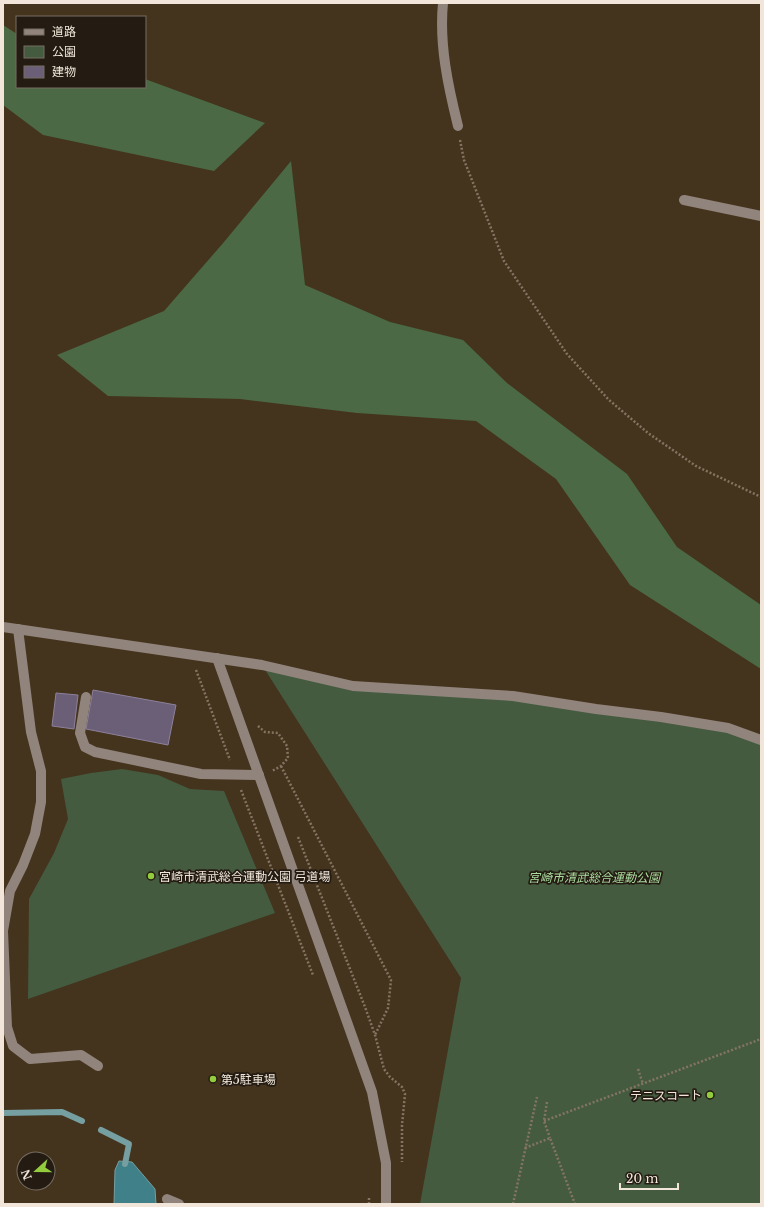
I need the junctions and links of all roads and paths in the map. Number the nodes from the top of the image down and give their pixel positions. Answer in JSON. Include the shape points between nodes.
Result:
{"nodes":[{"id":1,"x":443,"y":3,"type":"edge"},
{"id":2,"x":458,"y":126,"type":"joint"},
{"id":3,"x":684,"y":200,"type":"dead end"},
{"id":4,"x":761,"y":216,"type":"edge"},
{"id":5,"x":761,"y":497,"type":"edge"},
{"id":6,"x":3,"y":627,"type":"edge"},
{"id":7,"x":18,"y":629,"type":"junction"},
{"id":8,"x":217,"y":658,"type":"junction"},
{"id":9,"x":196,"y":670,"type":"dead end"},
{"id":10,"x":86,"y":696,"type":"dead end"},
{"id":11,"x":256,"y":725,"type":"dead end"},
{"id":12,"x":761,"y":740,"type":"edge"},
{"id":13,"x":281,"y":766,"type":"junction"},
{"id":14,"x":235,"y":774,"type":"junction"},
{"id":15,"x":259,"y":775,"type":"junction"},
{"id":16,"x":275,"y":778,"type":"dead end"},
{"id":17,"x":298,"y":835,"type":"dead end"},
{"id":18,"x":315,"y":981,"type":"dead end"},
{"id":19,"x":375,"y":1035,"type":"junction"},
{"id":20,"x":761,"y":1039,"type":"edge"},
{"id":21,"x":98,"y":1066,"type":"dead end"},
{"id":22,"x":638,"y":1069,"type":"dead end"},
{"id":23,"x":643,"y":1084,"type":"junction"},
{"id":24,"x":537,"y":1097,"type":"dead end"},
{"id":25,"x":546,"y":1102,"type":"dead end"},
{"id":26,"x":544,"y":1121,"type":"junction"},
{"id":27,"x":550,"y":1138,"type":"junction"},
{"id":28,"x":526,"y":1148,"type":"junction"},
{"id":29,"x":402,"y":1164,"type":"dead end"},
{"id":30,"x":370,"y":1192,"type":"dead end"},
{"id":31,"x":167,"y":1199,"type":"dead end"},
{"id":32,"x":179,"y":1204,"type":"edge"},
{"id":33,"x":369,"y":1204,"type":"edge"},
{"id":34,"x":386,"y":1204,"type":"edge"},
{"id":35,"x":513,"y":1204,"type":"edge"},
{"id":36,"x":575,"y":1204,"type":"edge"}],
"edges":[{"from":1,"to":2,"type":"street","via":[[441,22],[447,83]]},
{"from":2,"to":5,"type":"path","via":[[464,160],[504,261],[567,354],[610,400],[648,433],[696,466]]},
{"from":3,"to":4,"type":"street"},
{"from":6,"to":7,"type":"street"},
{"from":7,"to":8,"type":"street"},
{"from":7,"to":21,"type":"street","via":[[30,732],[41,771],[41,802],[35,834],[10,891],[3,932],[7,1027],[14,1046],[30,1059],[81,1055]]},
{"from":8,"to":12,"type":"street","via":[[262,665],[353,686],[513,696],[661,717],[728,728]]},
{"from":8,"to":15,"type":"street"},
{"from":9,"to":14,"type":"path"},
{"from":10,"to":14,"type":"street","via":[[80,733],[85,747],[95,752],[201,774]]},
{"from":11,"to":13,"type":"path","via":[[265,732],[278,733],[287,746],[288,758]]},
{"from":13,"to":16,"type":"path","via":[[272,770]]},
{"from":13,"to":19,"type":"path","via":[[391,980],[388,1008]]},
{"from":14,"to":15,"type":"street"},
{"from":14,"to":18,"type":"path"},
{"from":15,"to":34,"type":"street","via":[[372,1092],[386,1163]]},
{"from":17,"to":19,"type":"path"},
{"from":19,"to":29,"type":"path","via":[[384,1069],[402,1087],[405,1094]]},
{"from":20,"to":23,"type":"path"},
{"from":22,"to":23,"type":"path"},
{"from":23,"to":26,"type":"path"},
{"from":24,"to":28,"type":"path"},
{"from":25,"to":26,"type":"path"},
{"from":26,"to":27,"type":"path"},
{"from":27,"to":28,"type":"path"},
{"from":27,"to":36,"type":"path"},
{"from":28,"to":35,"type":"path"},
{"from":30,"to":33,"type":"path"},
{"from":31,"to":32,"type":"street"}]}
